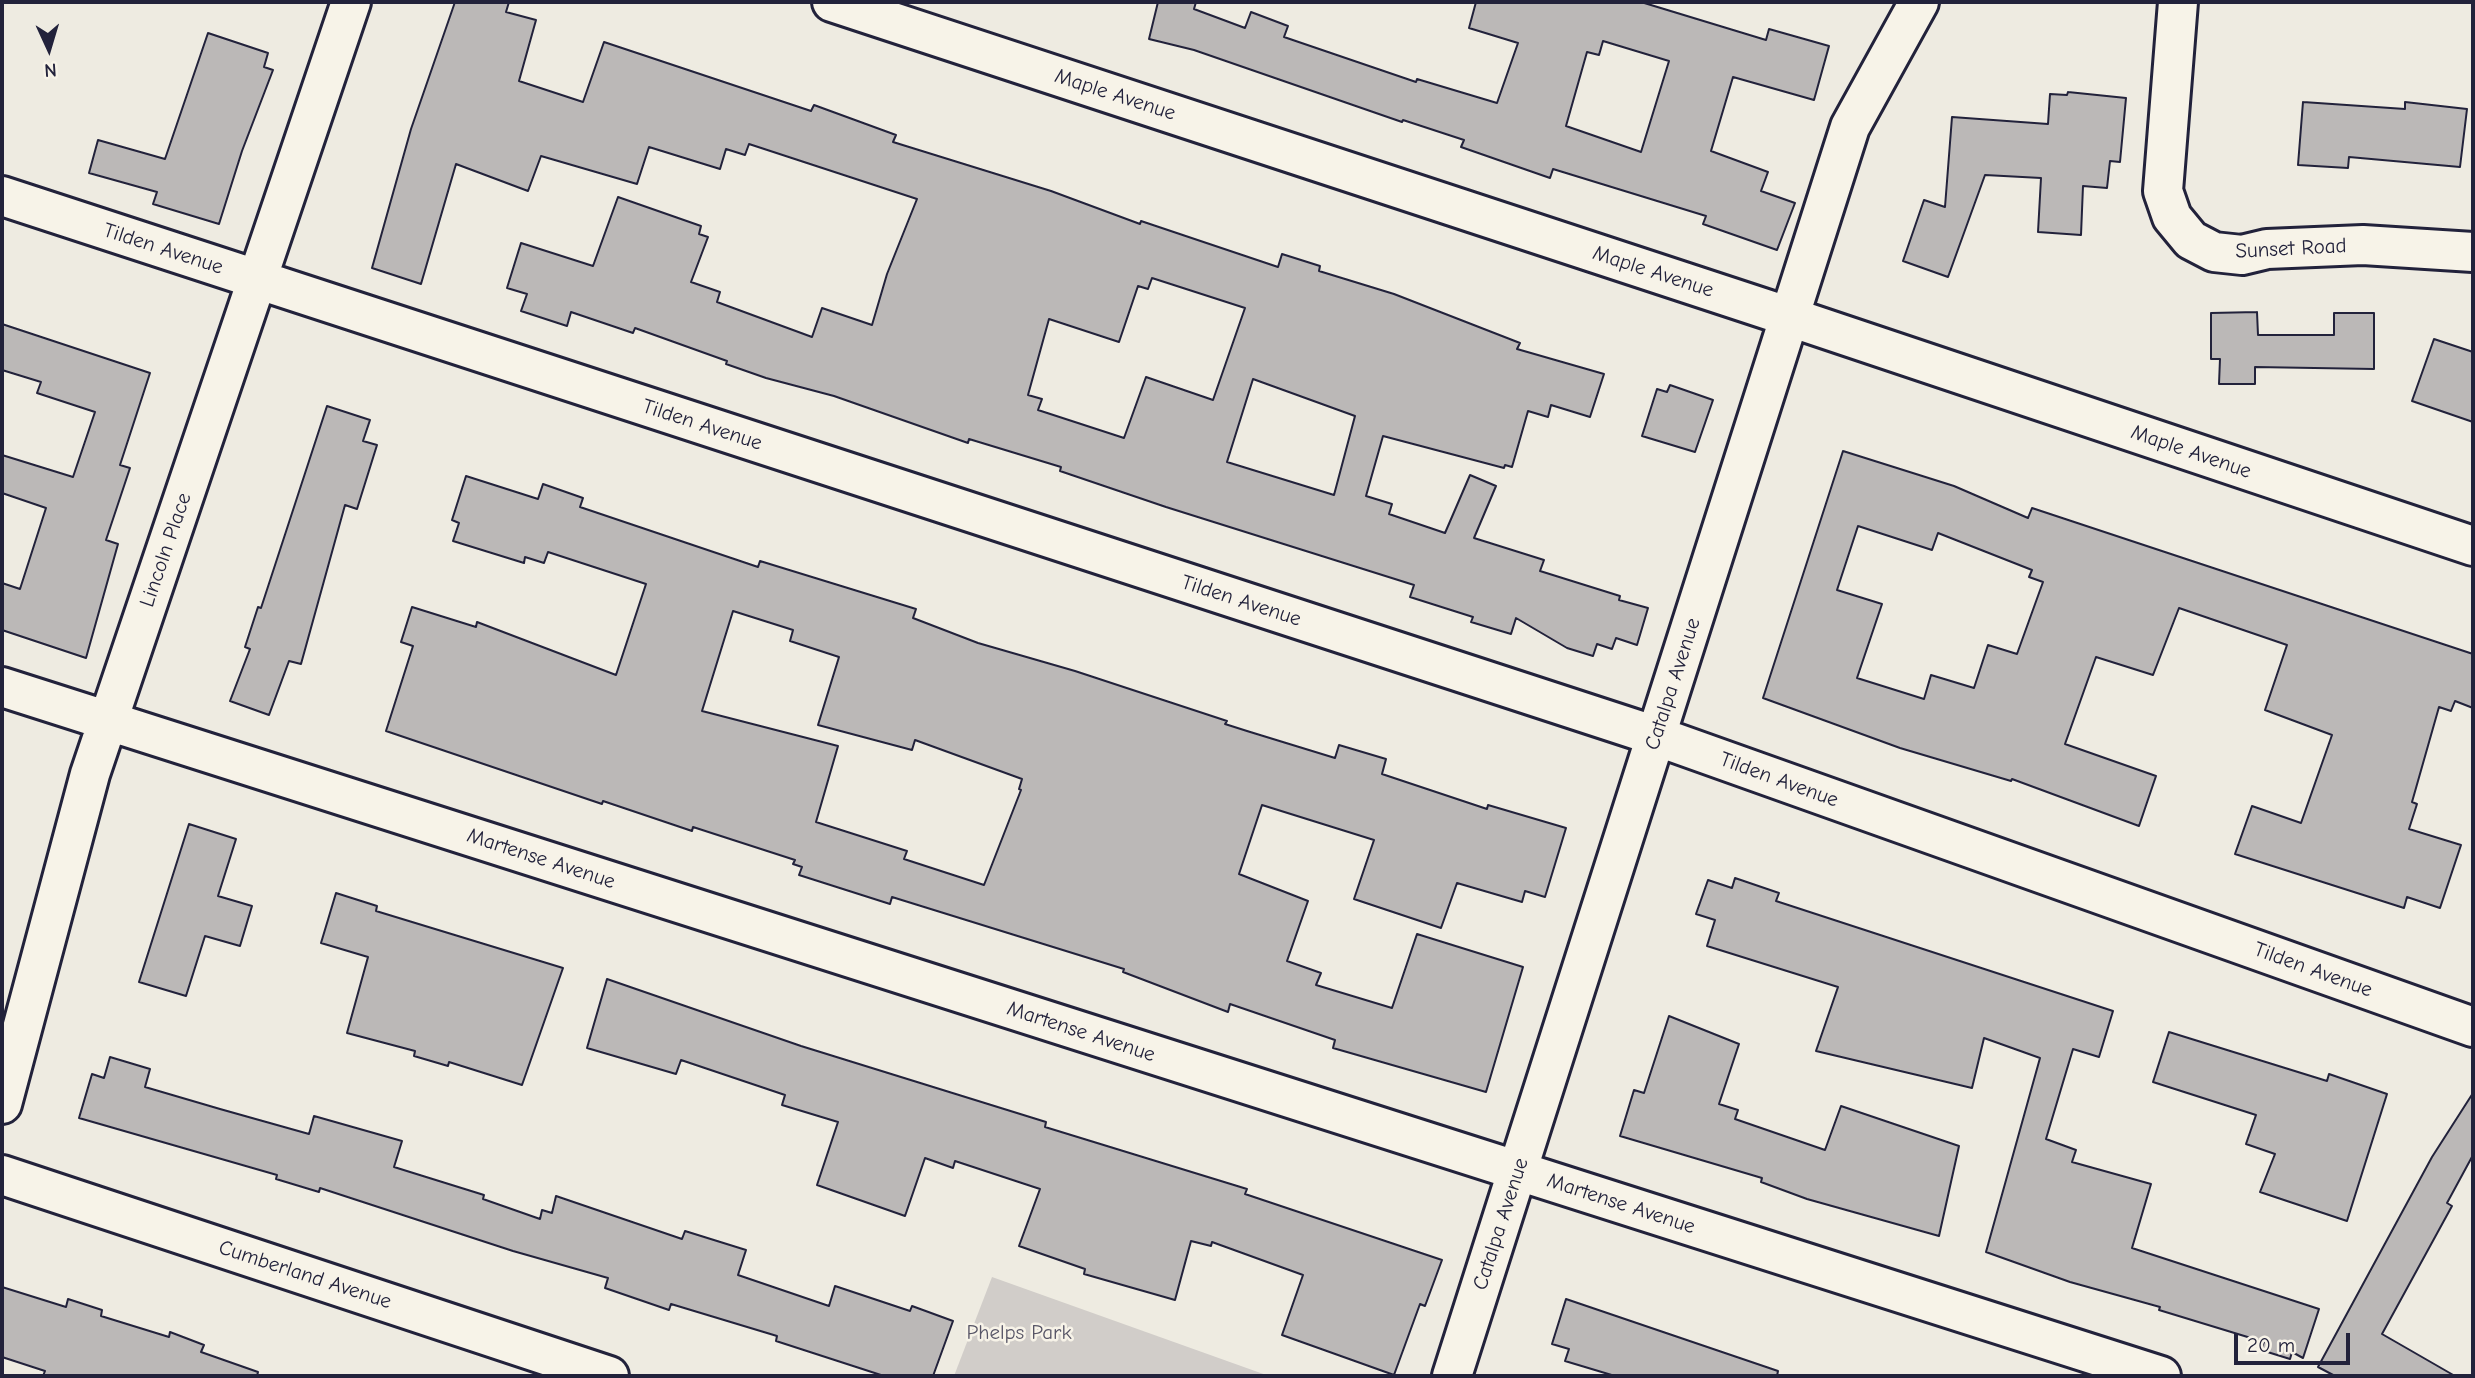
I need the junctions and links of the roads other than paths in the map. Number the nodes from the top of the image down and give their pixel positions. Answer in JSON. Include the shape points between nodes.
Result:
{"nodes":[{"id":1,"x":351,"y":2,"type":"edge"},
{"id":2,"x":832,"y":2,"type":"edge"},
{"id":3,"x":1919,"y":2,"type":"edge"},
{"id":4,"x":2178,"y":2,"type":"edge"},
{"id":5,"x":2,"y":196,"type":"edge"},
{"id":6,"x":2473,"y":252,"type":"edge"},
{"id":7,"x":257,"y":280,"type":"junction"},
{"id":8,"x":1790,"y":317,"type":"junction"},
{"id":9,"x":2473,"y":547,"type":"edge"},
{"id":10,"x":2,"y":687,"type":"edge"},
{"id":11,"x":108,"y":721,"type":"junction"},
{"id":12,"x":1656,"y":736,"type":"junction"},
{"id":13,"x":2473,"y":1027,"type":"edge"},
{"id":14,"x":2,"y":1104,"type":"edge"},
{"id":15,"x":1518,"y":1171,"type":"junction"},
{"id":16,"x":2,"y":1175,"type":"edge"},
{"id":17,"x":609,"y":1376,"type":"edge"},
{"id":18,"x":1452,"y":1376,"type":"edge"},
{"id":19,"x":2161,"y":1376,"type":"edge"}],
"edges":[{"from":1,"to":7,"type":"street","name":"Lincoln Place"},
{"from":2,"to":8,"type":"street","name":"Maple Avenue"},
{"from":3,"to":8,"type":"street","name":"Catalpa Avenue","via":[[1850,127]]},
{"from":4,"to":6,"type":"street","name":"Sunset Road","via":[[2163,191],[2172,217],[2191,240],[2214,252],[2242,255],[2267,249],[2363,245]]},
{"from":5,"to":7,"type":"street","name":"Tilden Avenue"},
{"from":7,"to":11,"type":"street","name":"Lincoln Place"},
{"from":7,"to":12,"type":"street","name":"Tilden Avenue"},
{"from":8,"to":9,"type":"street","name":"Maple Avenue"},
{"from":8,"to":12,"type":"street","name":"Catalpa Avenue"},
{"from":10,"to":11,"type":"street","name":"Martense Avenue"},
{"from":11,"to":14,"type":"street","name":"Lincoln Place"},
{"from":11,"to":15,"type":"street","name":"Martense Avenue"},
{"from":12,"to":13,"type":"street","name":"Tilden Avenue"},
{"from":12,"to":15,"type":"street","name":"Catalpa Avenue"},
{"from":15,"to":18,"type":"street","name":"Catalpa Avenue"},
{"from":15,"to":19,"type":"street","name":"Martense Avenue"},
{"from":16,"to":17,"type":"street","name":"Cumberland Avenue"}]}
